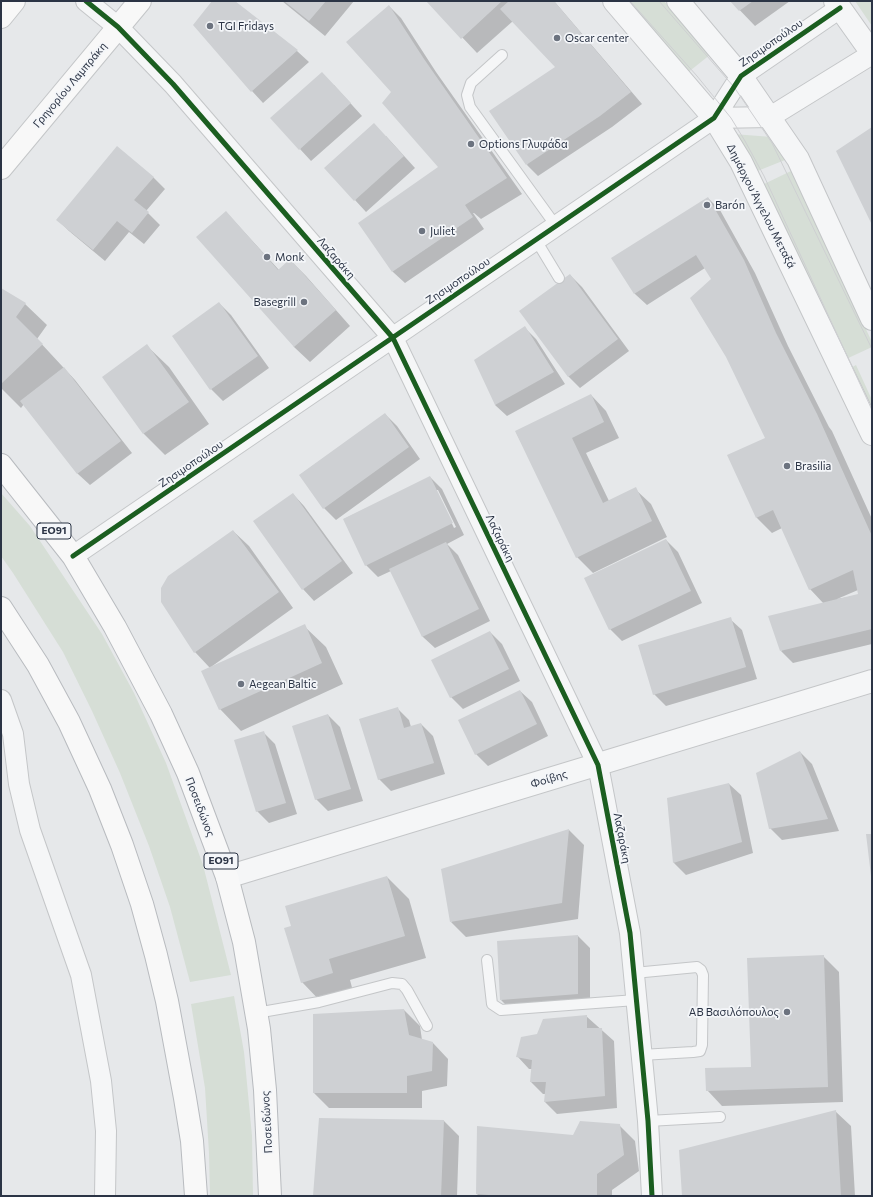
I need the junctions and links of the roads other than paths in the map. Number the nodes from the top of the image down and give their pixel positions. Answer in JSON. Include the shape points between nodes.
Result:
{"nodes":[{"id":1,"x":14,"y":1,"type":"edge"},
{"id":2,"x":86,"y":1,"type":"edge"},
{"id":3,"x":140,"y":1,"type":"edge"},
{"id":4,"x":614,"y":1,"type":"edge"},
{"id":5,"x":678,"y":1,"type":"edge"},
{"id":6,"x":838,"y":4,"type":"edge"},
{"id":7,"x":1,"y":17,"type":"edge"},
{"id":8,"x":118,"y":27,"type":"junction"},
{"id":9,"x":872,"y":54,"type":"edge"},
{"id":10,"x":502,"y":55,"type":"dead end"},
{"id":11,"x":741,"y":76,"type":"junction"},
{"id":12,"x":770,"y":117,"type":"junction"},
{"id":13,"x":714,"y":118,"type":"junction"},
{"id":14,"x":1,"y":168,"type":"edge"},
{"id":15,"x":556,"y":226,"type":"junction"},
{"id":16,"x":536,"y":240,"type":"junction"},
{"id":17,"x":559,"y":278,"type":"dead end"},
{"id":18,"x":872,"y":319,"type":"edge"},
{"id":19,"x":392,"y":338,"type":"junction"},
{"id":20,"x":872,"y":434,"type":"edge"},
{"id":21,"x":1,"y":465,"type":"edge"},
{"id":22,"x":73,"y":556,"type":"junction"},
{"id":23,"x":1,"y":608,"type":"edge"},
{"id":24,"x":872,"y":681,"type":"edge"},
{"id":25,"x":1,"y":700,"type":"edge"},
{"id":26,"x":598,"y":764,"type":"junction"},
{"id":27,"x":227,"y":877,"type":"junction"},
{"id":28,"x":487,"y":960,"type":"dead end"},
{"id":29,"x":634,"y":973,"type":"junction"},
{"id":30,"x":636,"y":1000,"type":"junction"},
{"id":31,"x":256,"y":1013,"type":"junction"},
{"id":32,"x":427,"y":1026,"type":"dead end"},
{"id":33,"x":641,"y":1055,"type":"junction"},
{"id":34,"x":720,"y":1117,"type":"dead end"},
{"id":35,"x":648,"y":1121,"type":"junction"},
{"id":36,"x":105,"y":1196,"type":"edge"},
{"id":37,"x":196,"y":1196,"type":"edge"},
{"id":38,"x":270,"y":1196,"type":"edge"},
{"id":39,"x":652,"y":1196,"type":"edge"}],
"edges":[{"from":1,"to":7,"type":"main road"},
{"from":2,"to":8,"type":"street","name":"Λαζαράκη"},
{"from":3,"to":8,"type":"main road","name":"Γρηγορίου Λαμπράκη"},
{"from":4,"to":13,"type":"street","name":"Δημάρχου Άγγελου Μεταξά"},
{"from":5,"to":11,"type":"street"},
{"from":6,"to":9,"type":"street"},
{"from":6,"to":11,"type":"street","name":"Ζησιμοπούλου"},
{"from":8,"to":14,"type":"main road","name":"Γρηγορίου Λαμπράκη"},
{"from":8,"to":19,"type":"street","name":"Λαζαράκη","via":[[173,84]]},
{"from":9,"to":12,"type":"street"},
{"from":10,"to":15,"type":"lane","via":[[471,82],[467,95],[470,107]]},
{"from":11,"to":12,"type":"street"},
{"from":11,"to":13,"type":"street","name":"Ζησιμοπούλου"},
{"from":12,"to":13,"type":"street"},
{"from":12,"to":18,"type":"street","via":[[798,159]]},
{"from":13,"to":15,"type":"street","name":"Ζησιμοπούλου"},
{"from":13,"to":20,"type":"street","name":"Δημάρχου Άγγελου Μεταξά","via":[[741,162]]},
{"from":15,"to":16,"type":"street","name":"Ζησιμοπούλου"},
{"from":16,"to":17,"type":"lane"},
{"from":16,"to":19,"type":"street","name":"Ζησιμοπούλου"},
{"from":19,"to":22,"type":"street","name":"Ζησιμοπούλου"},
{"from":19,"to":26,"type":"street","name":"Λαζαράκη"},
{"from":21,"to":22,"type":"main road","name":"Ποσειδώνος","number":"ΕΟ91"},
{"from":22,"to":27,"type":"main road","name":"Ποσειδώνος","number":"ΕΟ91","via":[[115,627],[161,714],[188,773]]},
{"from":23,"to":37,"type":"main road","via":[[38,665],[69,722],[100,789],[142,904],[167,1001],[185,1098],[192,1141]]},
{"from":24,"to":26,"type":"street","name":"Φοίβης"},
{"from":25,"to":36,"type":"street","via":[[13,734],[19,784],[30,830],[81,975],[101,1081],[106,1131]]},
{"from":26,"to":27,"type":"street","name":"Φοίβης"},
{"from":26,"to":29,"type":"street","name":"Λαζαράκη","via":[[630,933]]},
{"from":27,"to":31,"type":"main road","name":"Ποσειδώνος","number":"ΕΟ91","via":[[244,942]]},
{"from":28,"to":30,"type":"lane","via":[[492,1004],[501,1010]]},
{"from":29,"to":30,"type":"street","name":"Λαζαράκη"},
{"from":29,"to":33,"type":"lane","via":[[697,968],[703,975],[700,1051]]},
{"from":30,"to":33,"type":"street","name":"Λαζαράκη"},
{"from":31,"to":32,"type":"lane","via":[[319,1002],[392,982],[402,984],[407,990]]},
{"from":31,"to":38,"type":"main road","name":"Ποσειδώνος","number":"ΕΟ91","via":[[265,1090]]},
{"from":33,"to":35,"type":"street","name":"Λαζαράκη"},
{"from":34,"to":35,"type":"lane"},
{"from":35,"to":39,"type":"street","name":"Λαζαράκη"}]}
